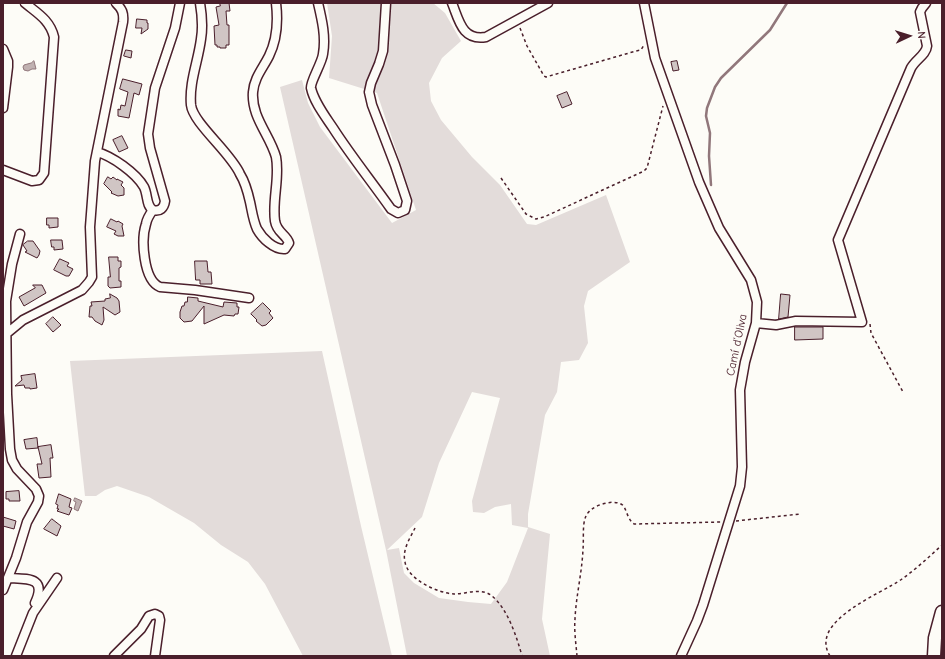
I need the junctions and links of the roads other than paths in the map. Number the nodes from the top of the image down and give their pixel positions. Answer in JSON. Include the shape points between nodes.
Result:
{"nodes":[{"id":1,"x":25,"y":3,"type":"edge"},
{"id":2,"x":116,"y":3,"type":"edge"},
{"id":3,"x":180,"y":3,"type":"edge"},
{"id":4,"x":200,"y":3,"type":"edge"},
{"id":5,"x":276,"y":3,"type":"edge"},
{"id":6,"x":318,"y":3,"type":"edge"},
{"id":7,"x":386,"y":3,"type":"edge"},
{"id":8,"x":452,"y":3,"type":"edge"},
{"id":9,"x":548,"y":3,"type":"edge"},
{"id":10,"x":644,"y":3,"type":"edge"},
{"id":11,"x":926,"y":3,"type":"edge"},
{"id":12,"x":3,"y":49,"type":"edge"},
{"id":13,"x":3,"y":108,"type":"edge"},
{"id":14,"x":97,"y":152,"type":"junction"},
{"id":15,"x":3,"y":170,"type":"edge"},
{"id":16,"x":154,"y":210,"type":"junction"},
{"id":17,"x":20,"y":234,"type":"dead end"},
{"id":18,"x":249,"y":298,"type":"dead end"},
{"id":19,"x":756,"y":323,"type":"junction"},
{"id":20,"x":6,"y":334,"type":"junction"},
{"id":21,"x":5,"y":397,"type":"edge"},
{"id":22,"x":9,"y":578,"type":"junction"},
{"id":23,"x":57,"y":578,"type":"dead end"},
{"id":24,"x":3,"y":590,"type":"edge"},
{"id":25,"x":942,"y":612,"type":"edge"},
{"id":26,"x":33,"y":613,"type":"junction"},
{"id":27,"x":16,"y":656,"type":"edge"},
{"id":28,"x":114,"y":656,"type":"edge"},
{"id":29,"x":155,"y":656,"type":"edge"},
{"id":30,"x":681,"y":656,"type":"edge"},
{"id":31,"x":934,"y":656,"type":"edge"}],
"edges":[{"from":1,"to":15,"type":"street","via":[[50,25],[54,37],[44,173],[39,180],[32,181]]},
{"from":2,"to":14,"type":"street","via":[[124,15]]},
{"from":3,"to":16,"type":"street","via":[[175,28],[157,82],[150,120],[149,142],[165,201],[162,208]]},
{"from":4,"to":5,"type":"street","via":[[202,33],[191,83],[191,107],[194,115],[239,170],[261,235],[275,247],[285,250],[289,243],[278,230],[274,212],[276,157],[259,121],[253,96],[256,76],[269,56],[275,38]]},
{"from":6,"to":7,"type":"street","via":[[324,44],[320,66],[311,88],[339,138],[392,209],[398,213],[405,210],[407,201],[369,92],[383,51]]},
{"from":8,"to":9,"type":"street","via":[[460,25],[474,37],[486,37]]},
{"from":10,"to":19,"type":"street","name":"Camí d’Oliva","via":[[655,58],[699,182],[725,239],[751,280],[757,302]]},
{"from":11,"to":19,"type":"street","via":[[920,12],[927,50],[911,68],[839,235],[841,252],[862,322],[796,321],[776,325]]},
{"from":12,"to":13,"type":"street","via":[[8,61]]},
{"from":14,"to":16,"type":"street","via":[[110,157],[136,177],[144,188],[150,208]]},
{"from":14,"to":20,"type":"street","via":[[91,215],[90,282],[82,290],[23,320]]},
{"from":16,"to":18,"type":"street","via":[[146,224],[144,245],[147,268],[153,284],[166,289],[195,290]]},
{"from":17,"to":20,"type":"street","via":[[6,301]]},
{"from":19,"to":30,"type":"street","name":"Camí d’Oliva","via":[[740,390],[740,486],[697,622]]},
{"from":20,"to":21,"type":"street"},
{"from":21,"to":22,"type":"street","via":[[12,460],[39,496],[27,522]]},
{"from":22,"to":24,"type":"street"},
{"from":22,"to":26,"type":"street","via":[[32,580],[38,584],[39,595]]},
{"from":23,"to":26,"type":"street"},
{"from":25,"to":31,"type":"highway","via":[[935,638]]},
{"from":26,"to":27,"type":"street"},
{"from":28,"to":29,"type":"street","via":[[141,629],[149,616],[154,614],[159,616],[160,620]]}]}
